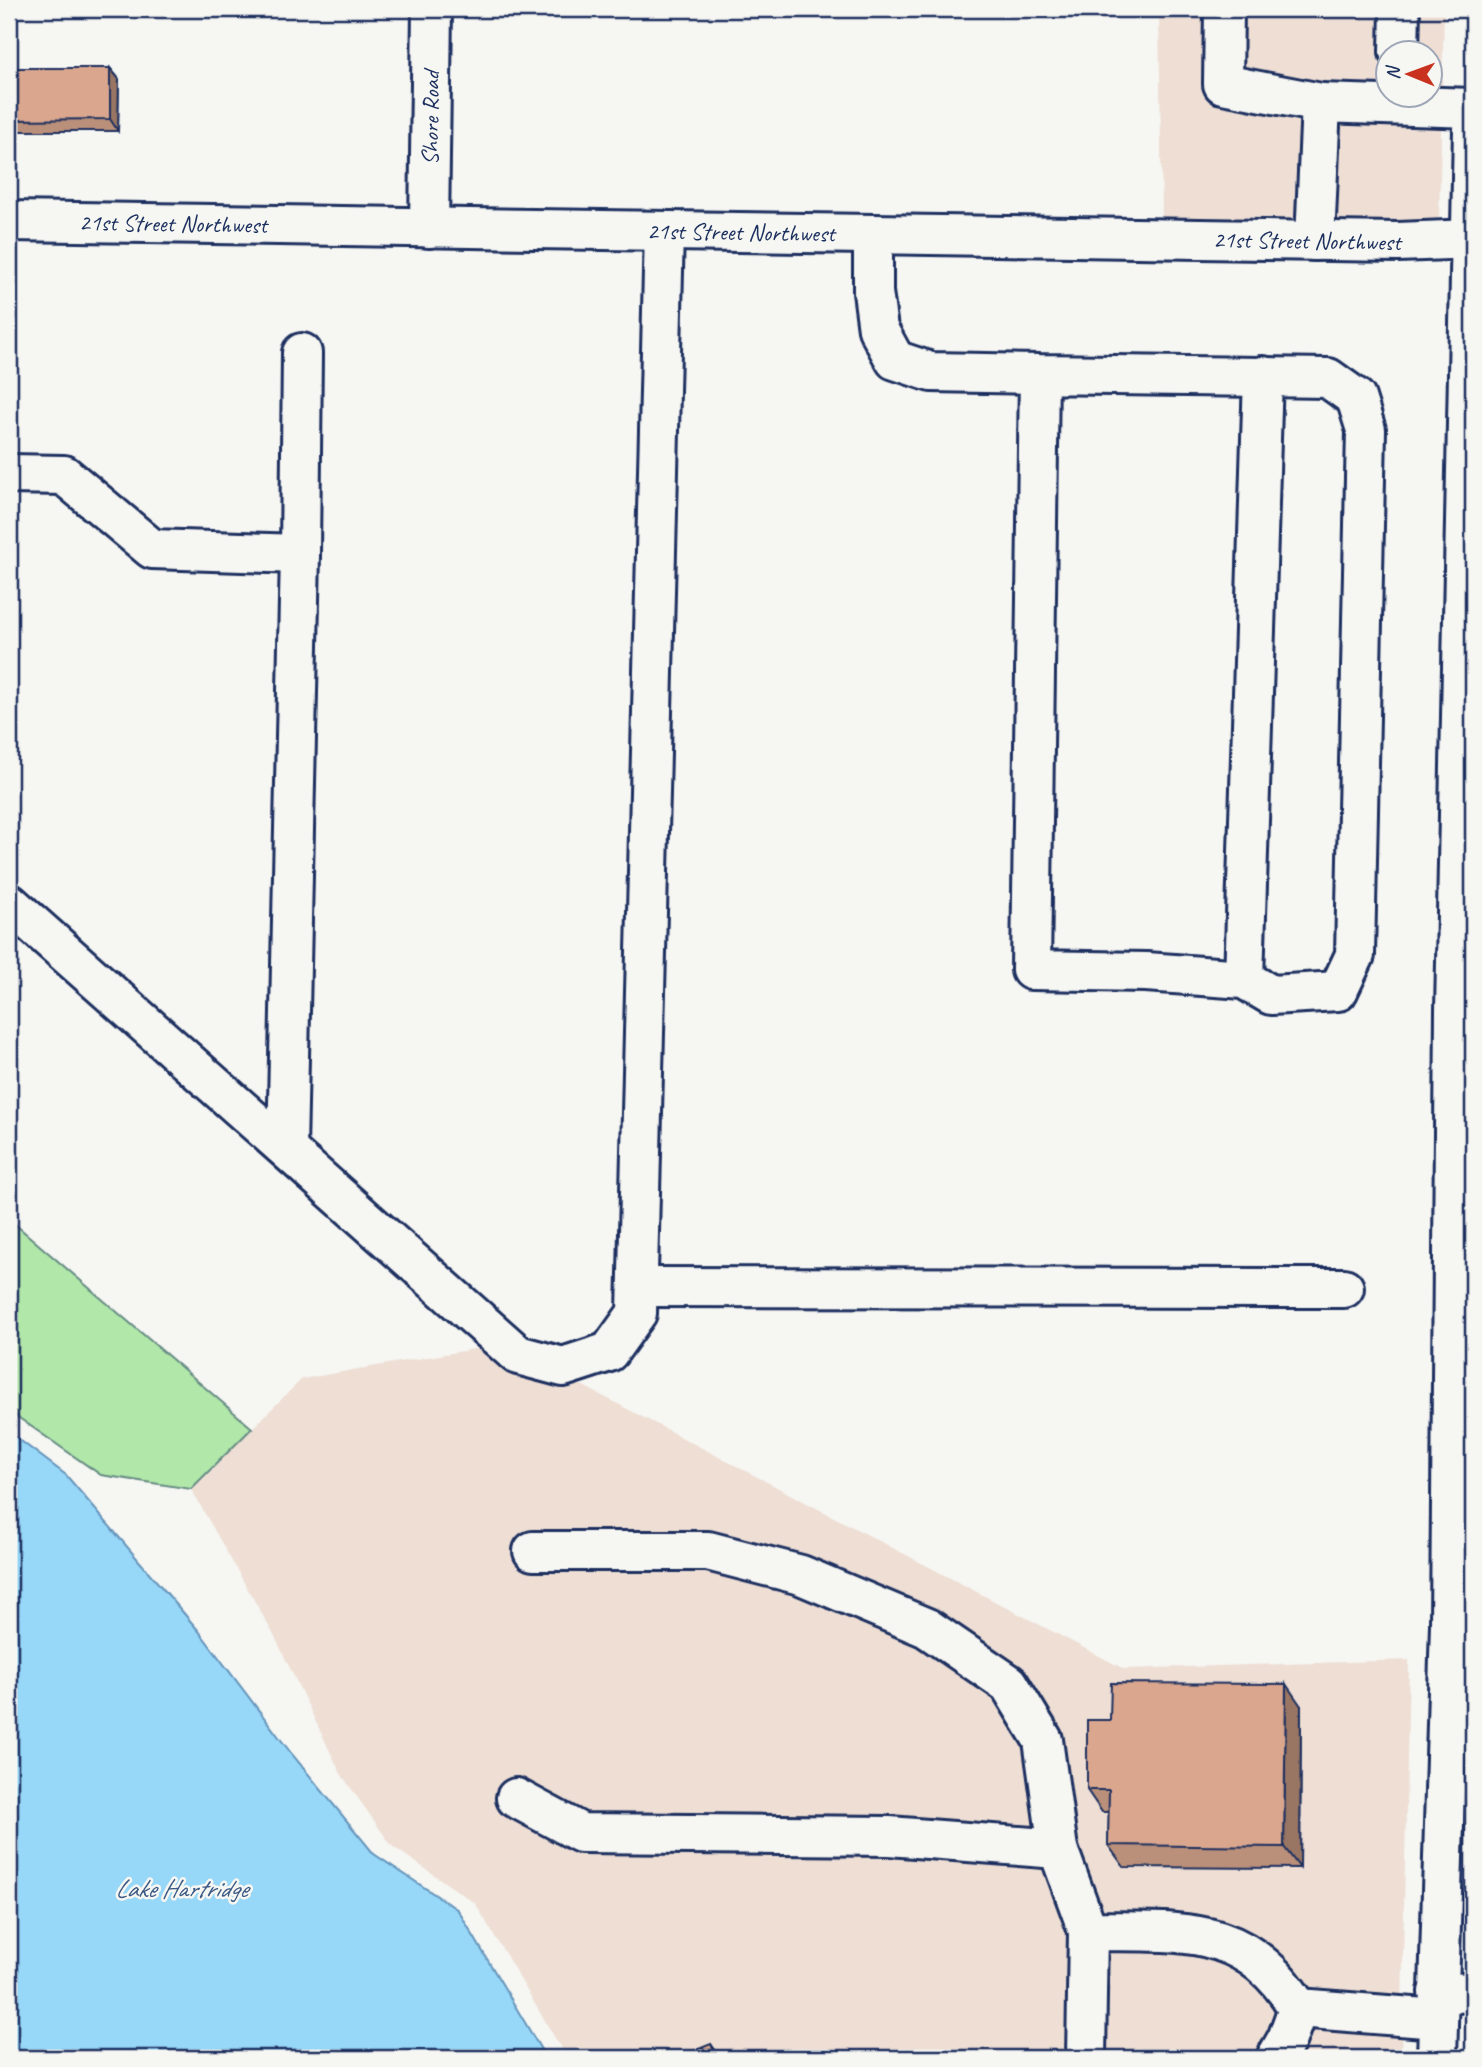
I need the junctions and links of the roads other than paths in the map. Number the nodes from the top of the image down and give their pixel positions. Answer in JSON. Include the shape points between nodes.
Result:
{"nodes":[{"id":1,"x":432,"y":9,"type":"edge"},
{"id":2,"x":1224,"y":9,"type":"edge"},
{"id":3,"x":1401,"y":9,"type":"edge"},
{"id":4,"x":1400,"y":38,"type":"edge"},
{"id":5,"x":1374,"y":101,"type":"edge"},
{"id":6,"x":1321,"y":103,"type":"junction"},
{"id":7,"x":1444,"y":105,"type":"edge"},
{"id":8,"x":1473,"y":108,"type":"edge"},
{"id":9,"x":1473,"y":129,"type":"edge"},
{"id":10,"x":9,"y":221,"type":"edge"},
{"id":11,"x":429,"y":228,"type":"junction"},
{"id":12,"x":664,"y":231,"type":"junction"},
{"id":13,"x":873,"y":234,"type":"junction"},
{"id":14,"x":1472,"y":239,"type":"edge"},
{"id":15,"x":1315,"y":240,"type":"junction"},
{"id":16,"x":303,"y":353,"type":"dead end"},
{"id":17,"x":1039,"y":374,"type":"junction"},
{"id":18,"x":1263,"y":376,"type":"junction"},
{"id":19,"x":9,"y":474,"type":"edge"},
{"id":20,"x":300,"y":554,"type":"junction"},
{"id":21,"x":9,"y":903,"type":"edge"},
{"id":22,"x":1244,"y":979,"type":"junction"},
{"id":23,"x":1464,"y":1011,"type":"edge"},
{"id":24,"x":287,"y":1149,"type":"junction"},
{"id":25,"x":639,"y":1287,"type":"junction"},
{"id":26,"x":1344,"y":1288,"type":"dead end"},
{"id":27,"x":533,"y":1551,"type":"dead end"},
{"id":28,"x":516,"y":1798,"type":"dead end"},
{"id":29,"x":1058,"y":1849,"type":"junction"},
{"id":30,"x":1088,"y":1931,"type":"junction"},
{"id":31,"x":1450,"y":2001,"type":"edge"},
{"id":32,"x":1298,"y":2008,"type":"junction"},
{"id":33,"x":1086,"y":2058,"type":"edge"},
{"id":34,"x":1276,"y":2058,"type":"edge"},
{"id":35,"x":1437,"y":2058,"type":"edge"}],
"edges":[{"from":1,"to":11,"type":"street","name":"Shore Road"},
{"from":2,"to":6,"type":"street","via":[[1223,84]]},
{"from":3,"to":4,"type":"street"},
{"from":5,"to":6,"type":"street"},
{"from":6,"to":15,"type":"street"},
{"from":7,"to":8,"type":"street"},
{"from":9,"to":14,"type":"street"},
{"from":10,"to":11,"type":"street","name":"21st Street Northwest"},
{"from":11,"to":12,"type":"street","name":"21st Street Northwest"},
{"from":12,"to":13,"type":"street","name":"21st Street Northwest"},
{"from":12,"to":25,"type":"street"},
{"from":13,"to":15,"type":"street","name":"21st Street Northwest"},
{"from":13,"to":17,"type":"street","via":[[878,329],[895,359],[930,372]]},
{"from":14,"to":15,"type":"street","name":"21st Street Northwest"},
{"from":14,"to":23,"type":"street"},
{"from":16,"to":20,"type":"street"},
{"from":17,"to":18,"type":"street"},
{"from":17,"to":22,"type":"street","via":[[1031,970]]},
{"from":18,"to":22,"type":"street"},
{"from":18,"to":22,"type":"street","via":[[1328,378],[1356,398],[1366,430],[1355,955],[1338,991],[1271,995]]},
{"from":19,"to":20,"type":"street","via":[[64,475],[152,549]]},
{"from":20,"to":24,"type":"street"},
{"from":21,"to":24,"type":"street"},
{"from":23,"to":31,"type":"street","via":[[1450,1624]]},
{"from":24,"to":25,"type":"street","via":[[518,1355],[563,1367],[609,1352],[637,1313]]},
{"from":25,"to":26,"type":"street"},
{"from":27,"to":29,"type":"street","via":[[708,1550],[801,1575],[927,1628],[1009,1684],[1043,1740]]},
{"from":28,"to":29,"type":"street","via":[[582,1833],[889,1836]]},
{"from":29,"to":30,"type":"street"},
{"from":30,"to":32,"type":"street","via":[[1194,1933],[1237,1945],[1283,1983]]},
{"from":30,"to":33,"type":"street"},
{"from":31,"to":32,"type":"street"},
{"from":31,"to":35,"type":"street"},
{"from":32,"to":34,"type":"street"}]}
